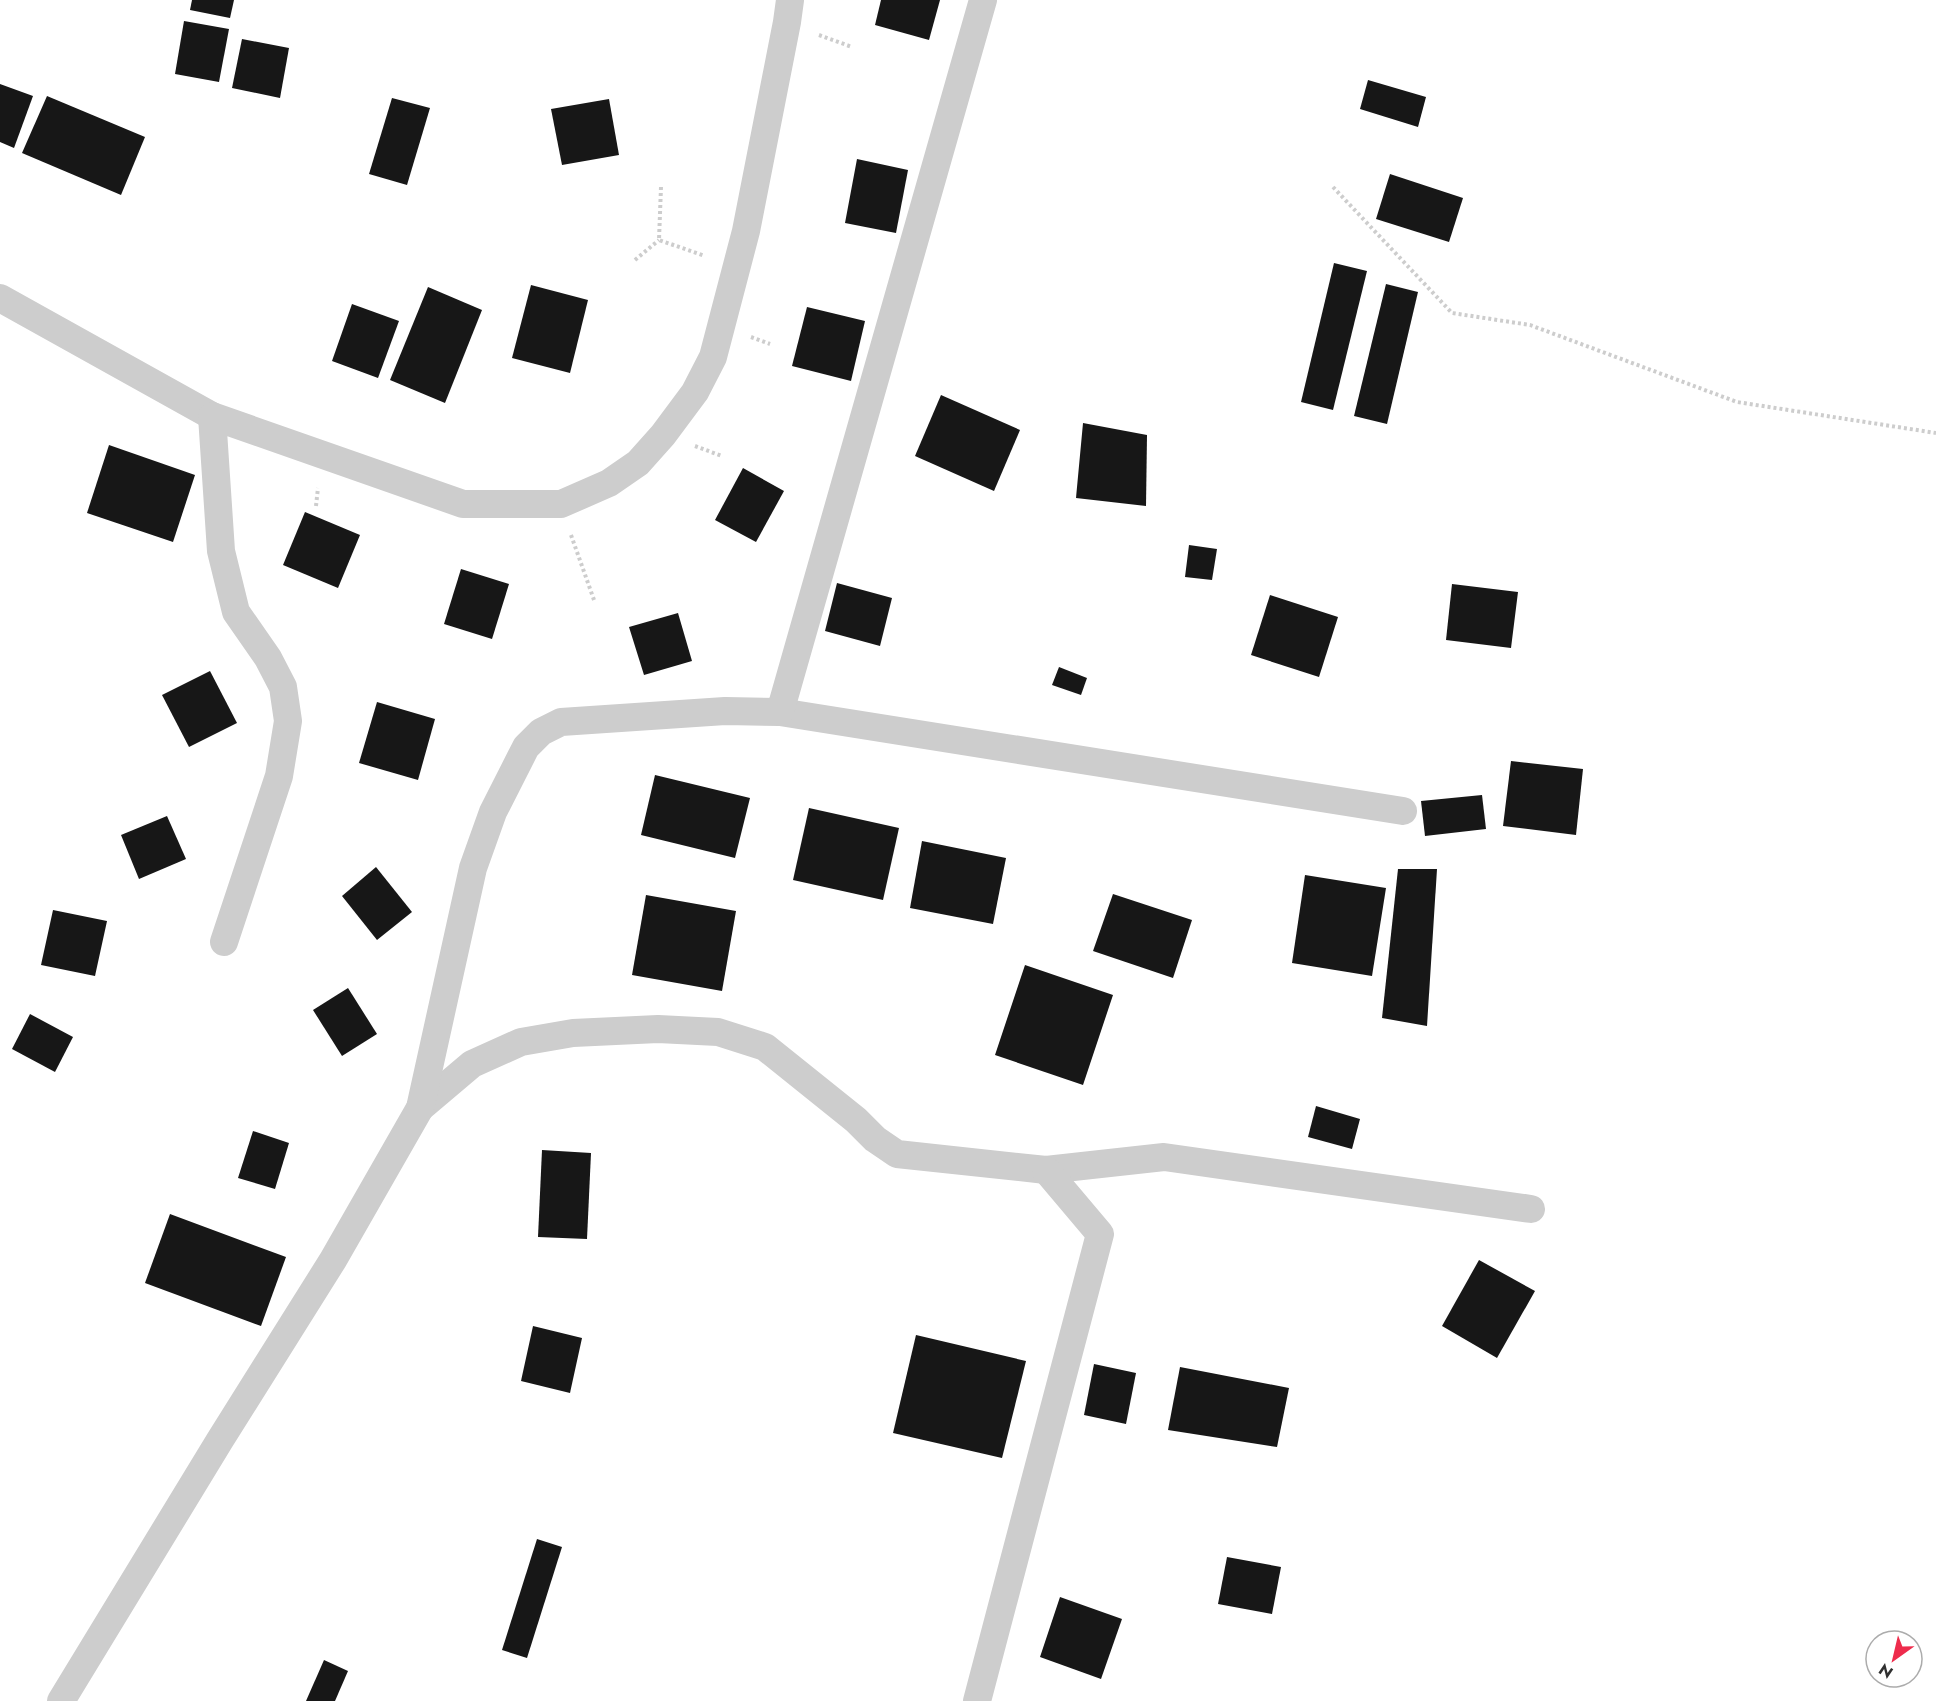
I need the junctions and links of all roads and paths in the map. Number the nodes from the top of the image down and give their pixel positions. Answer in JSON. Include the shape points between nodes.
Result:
{"nodes":[{"id":1,"x":790,"y":0,"type":"edge"},
{"id":2,"x":983,"y":0,"type":"edge"},
{"id":3,"x":661,"y":187,"type":"dead end"},
{"id":4,"x":1333,"y":187,"type":"dead end"},
{"id":5,"x":659,"y":240,"type":"junction"},
{"id":6,"x":635,"y":260,"type":"dead end"},
{"id":7,"x":738,"y":267,"type":"junction"},
{"id":8,"x":0,"y":298,"type":"edge"},
{"id":9,"x":213,"y":416,"type":"junction"},
{"id":10,"x":1936,"y":433,"type":"edge"},
{"id":11,"x":561,"y":504,"type":"junction"},
{"id":12,"x":594,"y":600,"type":"dead end"},
{"id":13,"x":780,"y":712,"type":"junction"},
{"id":14,"x":1403,"y":811,"type":"dead end"},
{"id":15,"x":224,"y":942,"type":"dead end"},
{"id":16,"x":420,"y":1108,"type":"junction"},
{"id":17,"x":1046,"y":1170,"type":"junction"},
{"id":18,"x":1531,"y":1209,"type":"dead end"},
{"id":19,"x":61,"y":1701,"type":"edge"},
{"id":20,"x":977,"y":1701,"type":"edge"}],
"edges":[{"from":1,"to":7,"type":"street"},
{"from":2,"to":13,"type":"street"},
{"from":3,"to":5,"type":"path"},
{"from":4,"to":10,"type":"path","via":[[1452,313],[1530,325],[1737,402]]},
{"from":5,"to":6,"type":"path"},
{"from":5,"to":7,"type":"path"},
{"from":7,"to":11,"type":"street","via":[[713,357],[695,392],[663,435],[638,463],[609,483]]},
{"from":8,"to":9,"type":"street"},
{"from":9,"to":11,"type":"street","via":[[463,504]]},
{"from":9,"to":15,"type":"street","via":[[221,551],[236,612],[283,687],[288,721],[279,776]]},
{"from":11,"to":12,"type":"path"},
{"from":13,"to":14,"type":"street"},
{"from":13,"to":16,"type":"street","via":[[725,711],[561,722],[541,732],[526,747],[493,812],[473,868]]},
{"from":16,"to":17,"type":"street","via":[[472,1064],[521,1042],[573,1033],[658,1029],[717,1032],[765,1047],[897,1154]]},
{"from":16,"to":19,"type":"street","via":[[333,1260]]},
{"from":17,"to":18,"type":"street","via":[[1164,1157]]},
{"from":17,"to":20,"type":"street","via":[[1100,1234]]}]}
